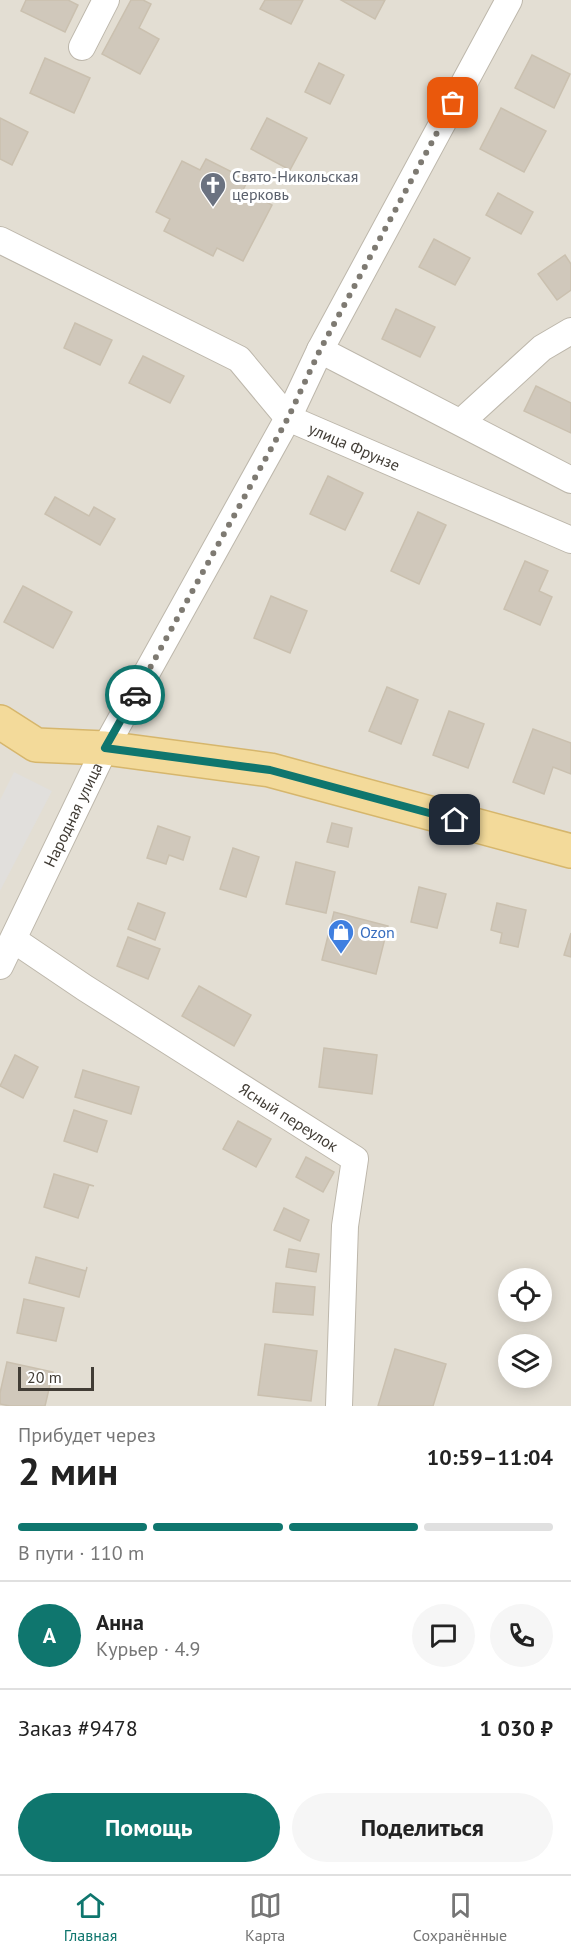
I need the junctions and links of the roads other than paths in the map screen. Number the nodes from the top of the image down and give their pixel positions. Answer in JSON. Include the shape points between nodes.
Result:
{"nodes":[{"id":1,"x":106,"y":0,"type":"edge"},
{"id":2,"x":509,"y":0,"type":"edge"},
{"id":3,"x":82,"y":47,"type":"dead end"},
{"id":4,"x":0,"y":240,"type":"edge"},
{"id":5,"x":571,"y":331,"type":"edge"},
{"id":6,"x":320,"y":350,"type":"junction"},
{"id":7,"x":288,"y":418,"type":"junction"},
{"id":8,"x":461,"y":422,"type":"junction"},
{"id":9,"x":571,"y":480,"type":"edge"},
{"id":10,"x":571,"y":540,"type":"edge"},
{"id":11,"x":0,"y":722,"type":"edge"},
{"id":12,"x":105,"y":748,"type":"junction"},
{"id":13,"x":571,"y":851,"type":"edge"},
{"id":14,"x":14,"y":940,"type":"junction"},
{"id":15,"x":0,"y":966,"type":"edge"},
{"id":16,"x":339,"y":1406,"type":"edge"}],
"edges":[{"from":1,"to":3,"type":"street"},
{"from":2,"to":6,"type":"street","name":"Народная улица"},
{"from":4,"to":7,"type":"street","name":"улица Фрунзе","via":[[239,359]]},
{"from":5,"to":8,"type":"street","via":[[542,348]]},
{"from":6,"to":7,"type":"street","name":"Народная улица"},
{"from":6,"to":8,"type":"street"},
{"from":7,"to":10,"type":"street","name":"улица Фрунзе"},
{"from":7,"to":12,"type":"street","name":"Народная улица"},
{"from":8,"to":9,"type":"street"},
{"from":11,"to":12,"type":"main road","via":[[36,745]]},
{"from":12,"to":13,"type":"main road","via":[[270,770]]},
{"from":12,"to":14,"type":"street","name":"Народная улица"},
{"from":14,"to":15,"type":"street","name":"Народная улица"},
{"from":14,"to":16,"type":"street","name":"Ясный переулок","via":[[355,1159],[345,1226]]}]}
